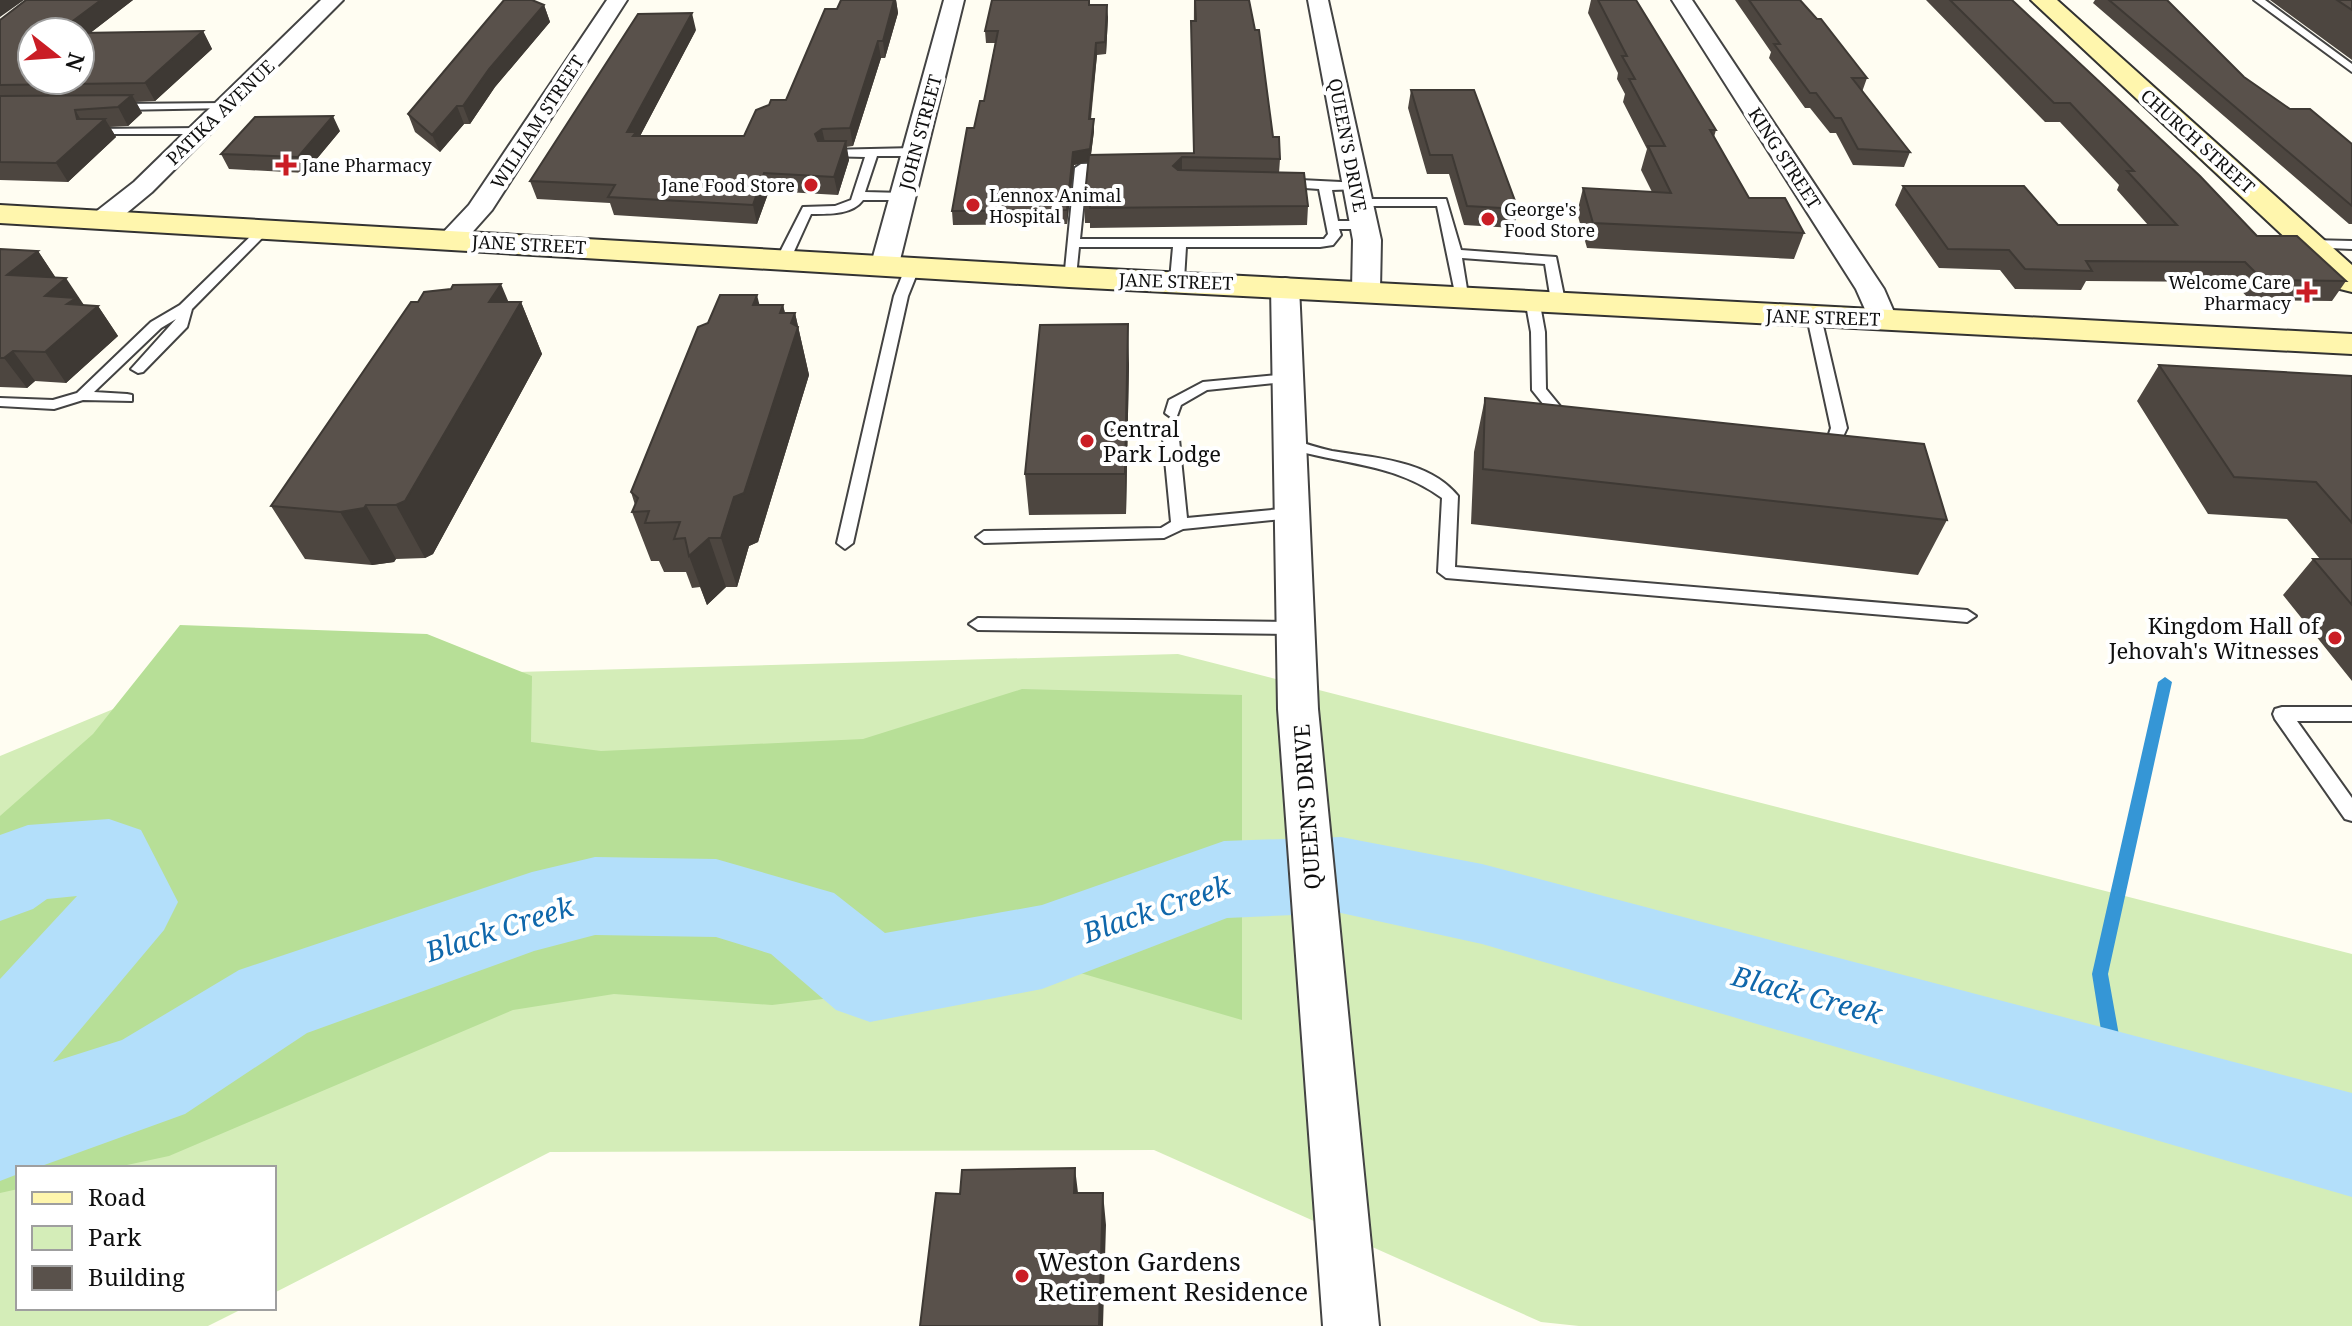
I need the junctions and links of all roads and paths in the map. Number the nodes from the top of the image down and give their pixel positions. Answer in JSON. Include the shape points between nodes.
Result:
{"nodes":[{"id":1,"x":333,"y":0,"type":"edge"},
{"id":2,"x":617,"y":0,"type":"edge"},
{"id":3,"x":954,"y":0,"type":"edge"},
{"id":4,"x":1318,"y":0,"type":"edge"},
{"id":5,"x":1682,"y":0,"type":"edge"},
{"id":6,"x":2043,"y":0,"type":"edge"},
{"id":7,"x":2259,"y":0,"type":"edge"},
{"id":8,"x":2349,"y":64,"type":"edge"},
{"id":9,"x":226,"y":106,"type":"junction"},
{"id":10,"x":110,"y":107,"type":"edge"},
{"id":11,"x":201,"y":131,"type":"junction"},
{"id":12,"x":92,"y":132,"type":"edge"},
{"id":13,"x":915,"y":152,"type":"junction"},
{"id":14,"x":872,"y":153,"type":"junction"},
{"id":15,"x":826,"y":154,"type":"edge"},
{"id":16,"x":1122,"y":167,"type":"edge"},
{"id":17,"x":1260,"y":183,"type":"edge"},
{"id":18,"x":1325,"y":186,"type":"junction"},
{"id":19,"x":858,"y":196,"type":"junction"},
{"id":20,"x":903,"y":197,"type":"junction"},
{"id":21,"x":1360,"y":204,"type":"junction"},
{"id":22,"x":0,"y":214,"type":"edge"},
{"id":23,"x":102,"y":220,"type":"junction"},
{"id":24,"x":1332,"y":225,"type":"junction"},
{"id":25,"x":263,"y":231,"type":"junction"},
{"id":26,"x":450,"y":240,"type":"junction"},
{"id":27,"x":1075,"y":243,"type":"junction"},
{"id":28,"x":1180,"y":244,"type":"junction"},
{"id":29,"x":2310,"y":244,"type":"junction"},
{"id":30,"x":2352,"y":245,"type":"edge"},
{"id":31,"x":1455,"y":254,"type":"junction"},
{"id":32,"x":784,"y":258,"type":"junction"},
{"id":33,"x":899,"y":265,"type":"junction"},
{"id":34,"x":1069,"y":277,"type":"junction"},
{"id":35,"x":1177,"y":280,"type":"junction"},
{"id":36,"x":2352,"y":282,"type":"edge"},
{"id":37,"x":1285,"y":286,"type":"junction"},
{"id":38,"x":1366,"y":290,"type":"junction"},
{"id":39,"x":1461,"y":295,"type":"junction"},
{"id":40,"x":1545,"y":300,"type":"junction"},
{"id":41,"x":185,"y":308,"type":"junction"},
{"id":42,"x":1814,"y":317,"type":"junction"},
{"id":43,"x":1882,"y":319,"type":"junction"},
{"id":44,"x":2352,"y":344,"type":"edge"},
{"id":45,"x":138,"y":369,"type":"dead end"},
{"id":46,"x":1288,"y":378,"type":"junction"},
{"id":47,"x":82,"y":396,"type":"junction"},
{"id":48,"x":127,"y":398,"type":"dead end"},
{"id":49,"x":0,"y":402,"type":"edge"},
{"id":50,"x":1172,"y":413,"type":"dead end"},
{"id":51,"x":1578,"y":424,"type":"edge"},
{"id":52,"x":1171,"y":439,"type":"dead end"},
{"id":53,"x":1290,"y":444,"type":"junction"},
{"id":54,"x":1804,"y":446,"type":"edge"},
{"id":55,"x":1292,"y":513,"type":"junction"},
{"id":56,"x":1179,"y":524,"type":"junction"},
{"id":57,"x":984,"y":537,"type":"dead end"},
{"id":58,"x":845,"y":543,"type":"dead end"},
{"id":59,"x":1967,"y":616,"type":"dead end"},
{"id":60,"x":978,"y":624,"type":"dead end"},
{"id":61,"x":1296,"y":628,"type":"junction"},
{"id":62,"x":2352,"y":714,"type":"edge"},
{"id":63,"x":2352,"y":813,"type":"edge"},
{"id":64,"x":1351,"y":1326,"type":"edge"}],
"edges":[{"from":1,"to":9,"type":"street","name":"PATIKA AVENUE"},
{"from":2,"to":26,"type":"street","name":"WILLIAM STREET","via":[[479,210]]},
{"from":3,"to":13,"type":"street","name":"JOHN STREET"},
{"from":4,"to":21,"type":"street","name":"QUEEN'S DRIVE"},
{"from":5,"to":43,"type":"street","name":"KING STREET","via":[[1870,289]]},
{"from":6,"to":29,"type":"main road","name":"CHURCH STREET"},
{"from":7,"to":8,"type":"lane"},
{"from":9,"to":10,"type":"lane"},
{"from":9,"to":11,"type":"street","name":"PATIKA AVENUE"},
{"from":11,"to":12,"type":"lane"},
{"from":11,"to":23,"type":"street","name":"PATIKA AVENUE"},
{"from":13,"to":14,"type":"lane"},
{"from":13,"to":20,"type":"street","name":"JOHN STREET"},
{"from":14,"to":15,"type":"lane"},
{"from":14,"to":19,"type":"lane"},
{"from":16,"to":27,"type":"lane","via":[[1081,168]]},
{"from":17,"to":18,"type":"lane"},
{"from":18,"to":21,"type":"lane"},
{"from":18,"to":24,"type":"lane"},
{"from":19,"to":20,"type":"lane"},
{"from":19,"to":32,"type":"lane","via":[[837,210],[807,210]]},
{"from":20,"to":33,"type":"street","name":"JOHN STREET"},
{"from":21,"to":24,"type":"lane"},
{"from":21,"to":31,"type":"lane","via":[[1442,202]]},
{"from":21,"to":38,"type":"street","name":"QUEEN'S DRIVE","via":[[1367,240]]},
{"from":22,"to":23,"type":"main road","name":"JANE STREET"},
{"from":23,"to":25,"type":"main road","name":"JANE STREET"},
{"from":24,"to":28,"type":"lane","via":[[1335,235],[1320,243]]},
{"from":25,"to":26,"type":"main road","name":"JANE STREET"},
{"from":25,"to":41,"type":"lane"},
{"from":26,"to":32,"type":"main road","name":"JANE STREET"},
{"from":27,"to":28,"type":"lane"},
{"from":27,"to":34,"type":"lane"},
{"from":28,"to":35,"type":"lane"},
{"from":29,"to":30,"type":"lane"},
{"from":29,"to":36,"type":"main road","name":"CHURCH STREET"},
{"from":31,"to":39,"type":"lane"},
{"from":31,"to":40,"type":"lane","via":[[1551,260]]},
{"from":32,"to":33,"type":"main road","name":"JANE STREET"},
{"from":33,"to":34,"type":"main road","name":"JANE STREET"},
{"from":33,"to":58,"type":"lane","via":[[901,296]]},
{"from":34,"to":35,"type":"main road","name":"JANE STREET"},
{"from":35,"to":37,"type":"main road","name":"JANE STREET"},
{"from":37,"to":38,"type":"main road","name":"JANE STREET"},
{"from":37,"to":46,"type":"street","name":"QUEEN'S DRIVE"},
{"from":38,"to":39,"type":"main road","name":"JANE STREET"},
{"from":39,"to":40,"type":"main road","name":"JANE STREET"},
{"from":40,"to":42,"type":"main road","name":"JANE STREET"},
{"from":40,"to":51,"type":"lane","via":[[1538,332],[1539,390],[1563,422]]},
{"from":41,"to":45,"type":"lane","via":[[182,324]]},
{"from":41,"to":47,"type":"lane","via":[[156,325]]},
{"from":42,"to":43,"type":"main road","name":"JANE STREET"},
{"from":42,"to":54,"type":"lane","via":[[1839,428],[1835,440]]},
{"from":43,"to":44,"type":"main road","name":"JANE STREET"},
{"from":46,"to":50,"type":"lane","via":[[1203,386],[1174,403]]},
{"from":46,"to":53,"type":"street","name":"QUEEN'S DRIVE"},
{"from":47,"to":48,"type":"lane"},
{"from":47,"to":49,"type":"lane","via":[[54,405]]},
{"from":52,"to":56,"type":"lane"},
{"from":53,"to":55,"type":"street","name":"QUEEN'S DRIVE"},
{"from":53,"to":59,"type":"lane","via":[[1314,453],[1371,459],[1430,479],[1450,496],[1446,572]]},
{"from":55,"to":56,"type":"lane"},
{"from":55,"to":61,"type":"street","name":"QUEEN'S DRIVE"},
{"from":56,"to":57,"type":"lane","via":[[1164,533]]},
{"from":60,"to":61,"type":"lane"},
{"from":61,"to":64,"type":"street","name":"QUEEN'S DRIVE","via":[[1298,709]]},
{"from":62,"to":63,"type":"lane","via":[[2282,714]]}]}
